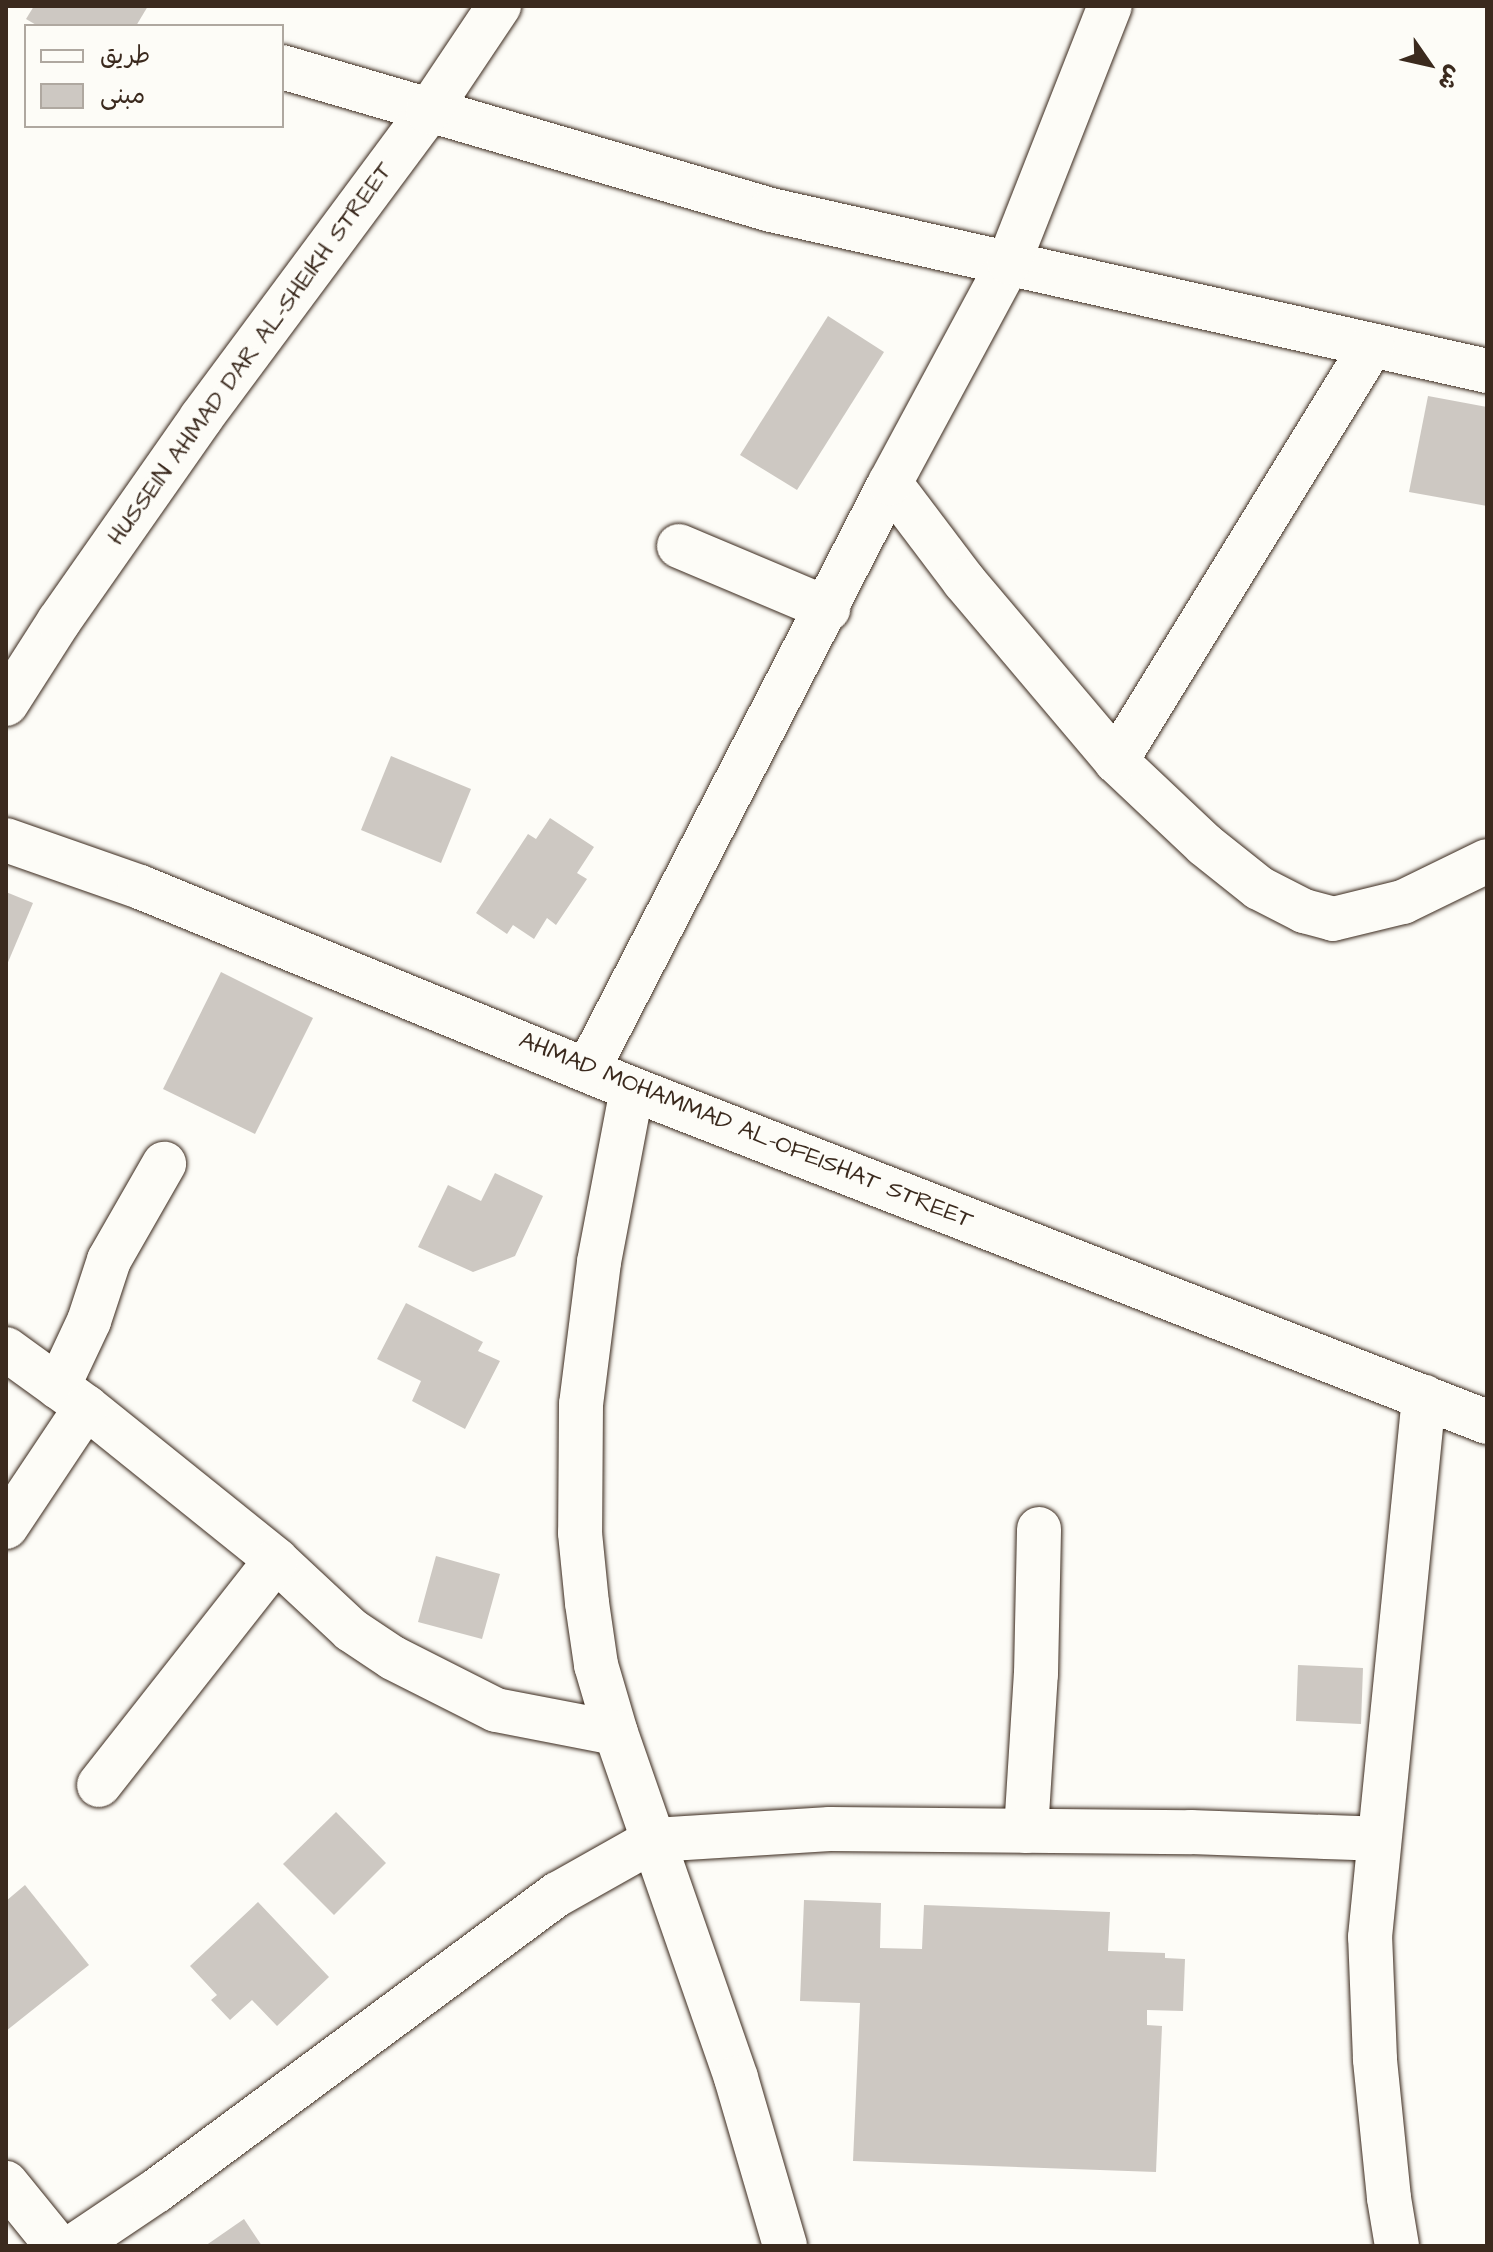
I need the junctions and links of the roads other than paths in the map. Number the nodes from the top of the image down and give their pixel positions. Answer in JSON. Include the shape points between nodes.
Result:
{"nodes":[{"id":1,"x":499,"y":6,"type":"edge"},
{"id":2,"x":1110,"y":6,"type":"edge"},
{"id":3,"x":284,"y":68,"type":"edge"},
{"id":4,"x":428,"y":112,"type":"junction"},
{"id":5,"x":1009,"y":262,"type":"junction"},
{"id":6,"x":1372,"y":345,"type":"junction"},
{"id":7,"x":1487,"y":371,"type":"edge"},
{"id":8,"x":890,"y":483,"type":"junction"},
{"id":9,"x":679,"y":546,"type":"dead end"},
{"id":10,"x":828,"y":609,"type":"junction"},
{"id":11,"x":6,"y":704,"type":"edge"},
{"id":12,"x":1116,"y":761,"type":"junction"},
{"id":13,"x":6,"y":840,"type":"edge"},
{"id":14,"x":1487,"y":861,"type":"edge"},
{"id":15,"x":588,"y":1069,"type":"junction"},
{"id":16,"x":632,"y":1089,"type":"junction"},
{"id":17,"x":164,"y":1164,"type":"dead end"},
{"id":18,"x":6,"y":1349,"type":"edge"},
{"id":19,"x":72,"y":1397,"type":"junction"},
{"id":20,"x":1424,"y":1397,"type":"junction"},
{"id":21,"x":1487,"y":1422,"type":"edge"},
{"id":22,"x":6,"y":1527,"type":"edge"},
{"id":23,"x":1039,"y":1529,"type":"dead end"},
{"id":24,"x":276,"y":1560,"type":"junction"},
{"id":25,"x":616,"y":1733,"type":"junction"},
{"id":26,"x":99,"y":1785,"type":"dead end"},
{"id":27,"x":1026,"y":1831,"type":"junction"},
{"id":28,"x":1378,"y":1839,"type":"junction"},
{"id":29,"x":654,"y":1840,"type":"junction"},
{"id":30,"x":6,"y":2183,"type":"edge"},
{"id":31,"x":57,"y":2246,"type":"edge"},
{"id":32,"x":74,"y":2246,"type":"edge"},
{"id":33,"x":785,"y":2246,"type":"edge"},
{"id":34,"x":1397,"y":2246,"type":"edge"}],
"edges":[{"from":1,"to":4,"type":"street","name":"HUSSEIN AHMAD DAR AL-SHEIKH STREET"},
{"from":2,"to":5,"type":"street"},
{"from":3,"to":4,"type":"street"},
{"from":4,"to":5,"type":"street","via":[[771,210]]},
{"from":4,"to":11,"type":"street","name":"HUSSEIN AHMAD DAR AL-SHEIKH STREET","via":[[201,418]]},
{"from":5,"to":6,"type":"street"},
{"from":5,"to":8,"type":"street"},
{"from":6,"to":7,"type":"street"},
{"from":6,"to":12,"type":"street"},
{"from":8,"to":10,"type":"street"},
{"from":8,"to":12,"type":"street","via":[[964,581]]},
{"from":9,"to":10,"type":"street"},
{"from":10,"to":15,"type":"street"},
{"from":12,"to":14,"type":"street","via":[[1259,888],[1318,915],[1333,919],[1403,902]]},
{"from":13,"to":15,"type":"street","name":"AHMAD MOHAMMAD AL-OFEISHAT STREET","via":[[140,887]]},
{"from":15,"to":16,"type":"street","name":"AHMAD MOHAMMAD AL-OFEISHAT STREET"},
{"from":16,"to":20,"type":"street","name":"AHMAD MOHAMMAD AL-OFEISHAT STREET"},
{"from":16,"to":25,"type":"street","via":[[599,1262],[581,1404],[580,1533],[587,1603],[596,1665]]},
{"from":17,"to":19,"type":"street","via":[[109,1260]]},
{"from":18,"to":19,"type":"street"},
{"from":19,"to":22,"type":"street"},
{"from":19,"to":24,"type":"street"},
{"from":20,"to":21,"type":"street","name":"AHMAD MOHAMMAD AL-OFEISHAT STREET"},
{"from":20,"to":28,"type":"street"},
{"from":23,"to":27,"type":"street"},
{"from":24,"to":25,"type":"street","via":[[351,1630],[449,1688],[496,1710]]},
{"from":24,"to":26,"type":"street"},
{"from":25,"to":29,"type":"street"},
{"from":27,"to":28,"type":"street"},
{"from":27,"to":29,"type":"street","via":[[830,1829]]},
{"from":28,"to":34,"type":"street","via":[[1370,1937],[1375,2059]]},
{"from":29,"to":32,"type":"street","via":[[558,1894]]},
{"from":29,"to":33,"type":"street","via":[[736,2078]]},
{"from":30,"to":31,"type":"street"}]}
